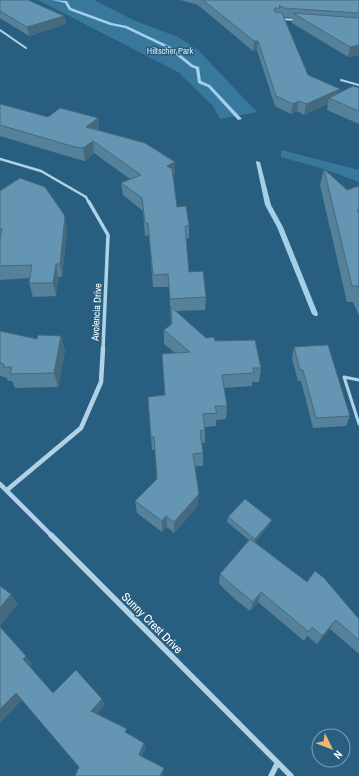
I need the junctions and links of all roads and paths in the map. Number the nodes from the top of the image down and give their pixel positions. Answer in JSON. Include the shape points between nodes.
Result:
{"nodes":[{"id":1,"x":275,"y":18,"type":"edge"},
{"id":2,"x":298,"y":20,"type":"edge"},
{"id":3,"x":0,"y":30,"type":"edge"},
{"id":4,"x":26,"y":48,"type":"dead end"},
{"id":5,"x":341,"y":80,"type":"dead end"},
{"id":6,"x":359,"y":85,"type":"edge"},
{"id":7,"x":0,"y":159,"type":"edge"},
{"id":8,"x":359,"y":380,"type":"edge"},
{"id":9,"x":358,"y":415,"type":"edge"},
{"id":10,"x":359,"y":424,"type":"edge"},
{"id":11,"x":0,"y":484,"type":"edge"},
{"id":12,"x":7,"y":490,"type":"junction"},
{"id":13,"x":277,"y":764,"type":"junction"},
{"id":14,"x":271,"y":776,"type":"edge"},
{"id":15,"x":291,"y":776,"type":"edge"}],
"edges":[{"from":1,"to":2,"type":"street"},
{"from":3,"to":4,"type":"street"},
{"from":5,"to":6,"type":"street"},
{"from":7,"to":12,"type":"street","name":"Avolencia Drive","via":[[42,171],[86,197],[108,235],[101,382],[80,428]]},
{"from":8,"to":9,"type":"lane","via":[[344,377]]},
{"from":9,"to":10,"type":"lane"},
{"from":11,"to":12,"type":"street","name":"Sunny Crest Drive"},
{"from":12,"to":13,"type":"street","name":"Sunny Crest Drive"},
{"from":13,"to":14,"type":"street"},
{"from":13,"to":15,"type":"street","name":"Sunny Crest Drive"}]}
